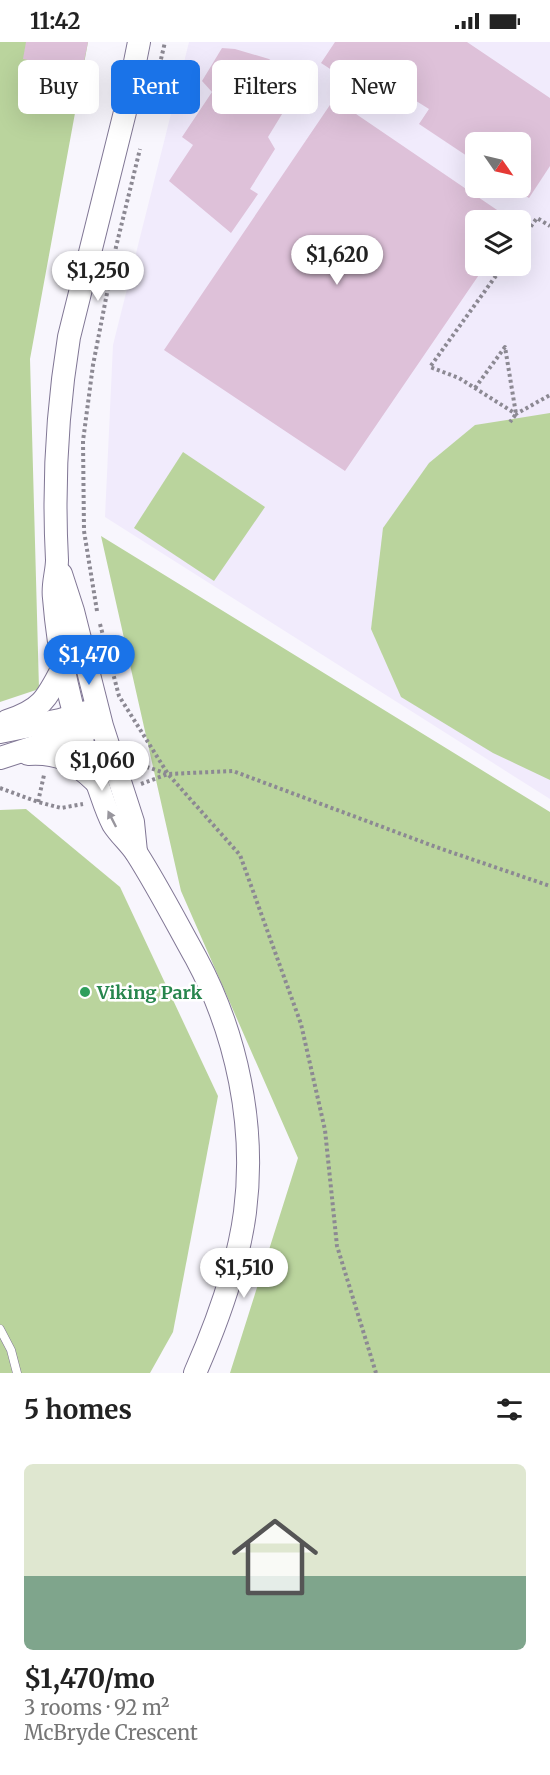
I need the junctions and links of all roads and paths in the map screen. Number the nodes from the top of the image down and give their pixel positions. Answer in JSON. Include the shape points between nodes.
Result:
{"nodes":[{"id":1,"x":139,"y":42,"type":"edge"},
{"id":2,"x":165,"y":42,"type":"edge"},
{"id":3,"x":160,"y":60,"type":"edge"},
{"id":4,"x":141,"y":144,"type":"dead end"},
{"id":5,"x":531,"y":226,"type":"edge"},
{"id":6,"x":550,"y":226,"type":"edge"},
{"id":7,"x":496,"y":276,"type":"edge"},
{"id":8,"x":475,"y":389,"type":"junction"},
{"id":9,"x":550,"y":395,"type":"edge"},
{"id":10,"x":516,"y":414,"type":"junction"},
{"id":11,"x":510,"y":422,"type":"dead end"},
{"id":12,"x":57,"y":564,"type":"junction"},
{"id":13,"x":97,"y":612,"type":"dead end"},
{"id":14,"x":99,"y":622,"type":"dead end"},
{"id":15,"x":63,"y":668,"type":"junction"},
{"id":16,"x":99,"y":717,"type":"junction"},
{"id":17,"x":0,"y":723,"type":"edge"},
{"id":18,"x":77,"y":724,"type":"junction"},
{"id":19,"x":0,"y":732,"type":"edge"},
{"id":20,"x":111,"y":755,"type":"junction"},
{"id":21,"x":7,"y":757,"type":"edge"},
{"id":22,"x":168,"y":774,"type":"junction"},
{"id":23,"x":0,"y":788,"type":"edge"},
{"id":24,"x":94,"y":792,"type":"junction"},
{"id":25,"x":136,"y":852,"type":"junction"},
{"id":26,"x":550,"y":886,"type":"edge"},
{"id":27,"x":0,"y":1329,"type":"edge"},
{"id":28,"x":17,"y":1373,"type":"edge"},
{"id":29,"x":195,"y":1373,"type":"edge"},
{"id":30,"x":376,"y":1373,"type":"edge"}],
"edges":[{"from":1,"to":12,"type":"street","via":[[63,371],[56,434]]},
{"from":2,"to":3,"type":"path"},
{"from":4,"to":13,"type":"path","via":[[116,247],[83,441],[84,531]]},
{"from":5,"to":6,"type":"path","via":[[537,218]]},
{"from":7,"to":8,"type":"path","via":[[430,367]]},
{"from":8,"to":10,"type":"path"},
{"from":8,"to":10,"type":"path","via":[[505,347]]},
{"from":9,"to":10,"type":"path"},
{"from":10,"to":11,"type":"path"},
{"from":12,"to":15,"type":"street","via":[[53,594]]},
{"from":12,"to":16,"type":"street"},
{"from":14,"to":22,"type":"path","via":[[119,696]]},
{"from":15,"to":17,"type":"street","via":[[46,700],[27,714]]},
{"from":15,"to":18,"type":"street"},
{"from":16,"to":18,"type":"street"},
{"from":16,"to":20,"type":"street"},
{"from":18,"to":19,"type":"street"},
{"from":18,"to":21,"type":"street"},
{"from":18,"to":24,"type":"street"},
{"from":20,"to":22,"type":"path"},
{"from":20,"to":25,"type":"street","via":[[133,822]]},
{"from":21,"to":24,"type":"street","via":[[44,753],[65,758],[81,767]]},
{"from":22,"to":26,"type":"path","via":[[233,771]]},
{"from":22,"to":30,"type":"path","via":[[240,855],[301,1024],[326,1130],[337,1246]]},
{"from":23,"to":24,"type":"path","via":[[61,807]]},
{"from":25,"to":24,"type":"street","one_way":true},
{"from":25,"to":29,"type":"street","via":[[198,962],[222,1016],[244,1100],[249,1156],[241,1236],[225,1295]]},
{"from":27,"to":28,"type":"lane"}]}
